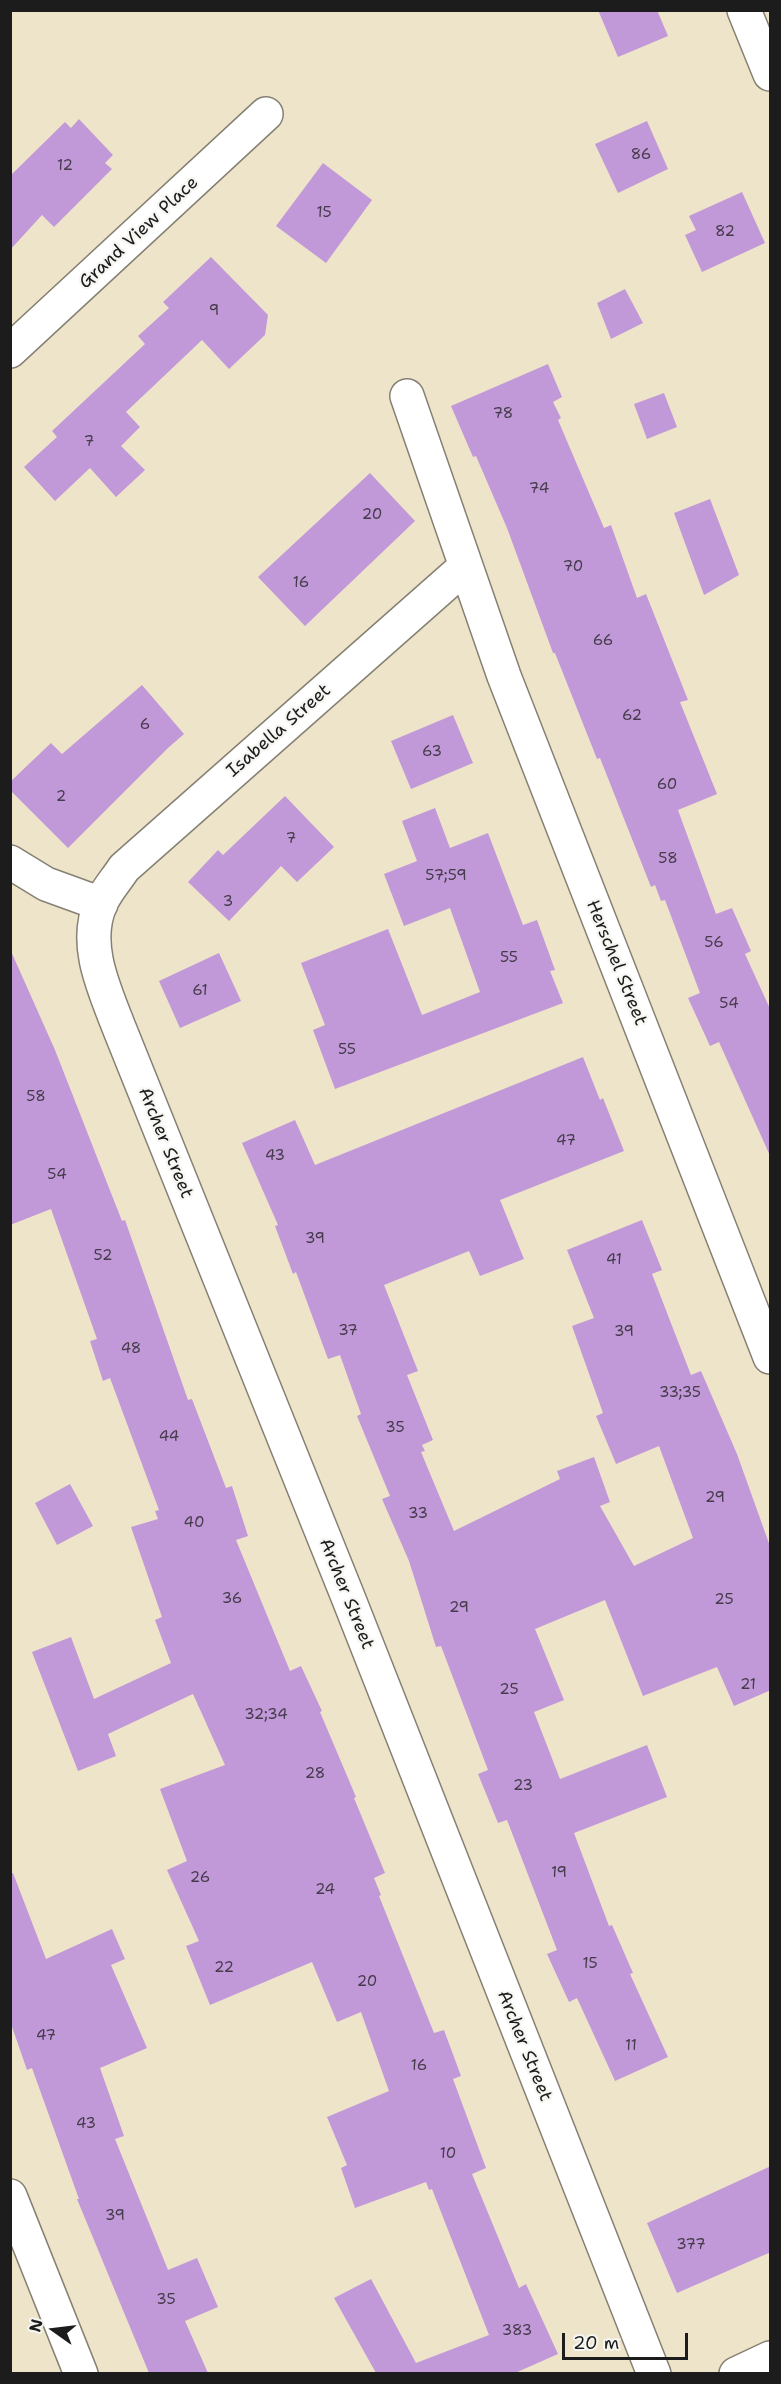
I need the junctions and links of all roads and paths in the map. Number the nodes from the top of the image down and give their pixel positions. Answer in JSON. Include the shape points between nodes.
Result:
{"nodes":[{"id":1,"x":744,"y":10,"type":"edge"},
{"id":2,"x":771,"y":74,"type":"edge"},
{"id":3,"x":266,"y":114,"type":"dead end"},
{"id":4,"x":10,"y":351,"type":"edge"},
{"id":5,"x":407,"y":396,"type":"dead end"},
{"id":6,"x":466,"y":566,"type":"junction"},
{"id":7,"x":10,"y":862,"type":"edge"},
{"id":8,"x":100,"y":904,"type":"junction"},
{"id":9,"x":771,"y":1357,"type":"edge"},
{"id":10,"x":10,"y":2196,"type":"edge"},
{"id":11,"x":771,"y":2358,"type":"edge"},
{"id":12,"x":81,"y":2373,"type":"edge"},
{"id":13,"x":654,"y":2373,"type":"edge"},
{"id":14,"x":736,"y":2373,"type":"edge"}],
"edges":[{"from":1,"to":2,"type":"street"},
{"from":3,"to":4,"type":"street","name":"Grand View Place"},
{"from":5,"to":6,"type":"street","name":"Herschel Street"},
{"from":6,"to":8,"type":"street","name":"Isabella Street","via":[[124,868]]},
{"from":6,"to":9,"type":"street","name":"Herschel Street","via":[[504,676]]},
{"from":7,"to":8,"type":"street","via":[[46,884]]},
{"from":8,"to":13,"type":"street","name":"Archer Street","via":[[93,937],[102,983]]},
{"from":10,"to":12,"type":"street"},
{"from":11,"to":14,"type":"street"}]}
